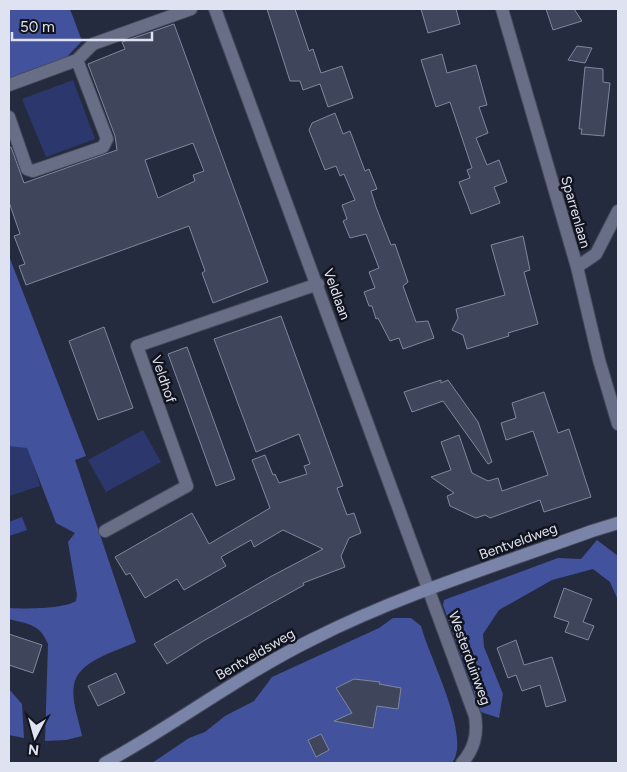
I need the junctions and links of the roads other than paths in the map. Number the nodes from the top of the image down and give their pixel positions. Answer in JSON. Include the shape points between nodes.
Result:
{"nodes":[{"id":1,"x":191,"y":9,"type":"edge"},
{"id":2,"x":215,"y":9,"type":"edge"},
{"id":3,"x":502,"y":9,"type":"edge"},
{"id":4,"x":77,"y":60,"type":"junction"},
{"id":5,"x":9,"y":85,"type":"edge"},
{"id":6,"x":9,"y":117,"type":"edge"},
{"id":7,"x":618,"y":211,"type":"edge"},
{"id":8,"x":577,"y":267,"type":"junction"},
{"id":9,"x":318,"y":284,"type":"junction"},
{"id":10,"x":615,"y":397,"type":"edge"},
{"id":11,"x":618,"y":424,"type":"edge"},
{"id":12,"x":618,"y":523,"type":"edge"},
{"id":13,"x":105,"y":530,"type":"dead end"},
{"id":14,"x":429,"y":590,"type":"junction"},
{"id":15,"x":105,"y":763,"type":"edge"},
{"id":16,"x":462,"y":763,"type":"edge"}],
"edges":[{"from":1,"to":4,"type":"street","via":[[93,44]]},
{"from":2,"to":9,"type":"street","name":"Veldlaan"},
{"from":3,"to":8,"type":"street","name":"Sparrenlaan"},
{"from":4,"to":5,"type":"street"},
{"from":4,"to":6,"type":"street","via":[[107,139],[103,147],[33,172],[27,169]]},
{"from":7,"to":8,"type":"street","via":[[596,254]]},
{"from":8,"to":10,"type":"street","name":"Sparrenlaan","via":[[599,360]]},
{"from":9,"to":13,"type":"street","name":"Veldhof","via":[[137,346],[187,486]]},
{"from":9,"to":14,"type":"street","name":"Veldlaan"},
{"from":10,"to":11,"type":"street","name":"Sparrenlaan"},
{"from":12,"to":14,"type":"street","name":"Bentveldweg"},
{"from":14,"to":15,"type":"street","name":"Bentveldsweg","via":[[304,643],[261,666]]},
{"from":14,"to":16,"type":"street","name":"Westerduinweg","via":[[475,716],[474,744]]}]}
